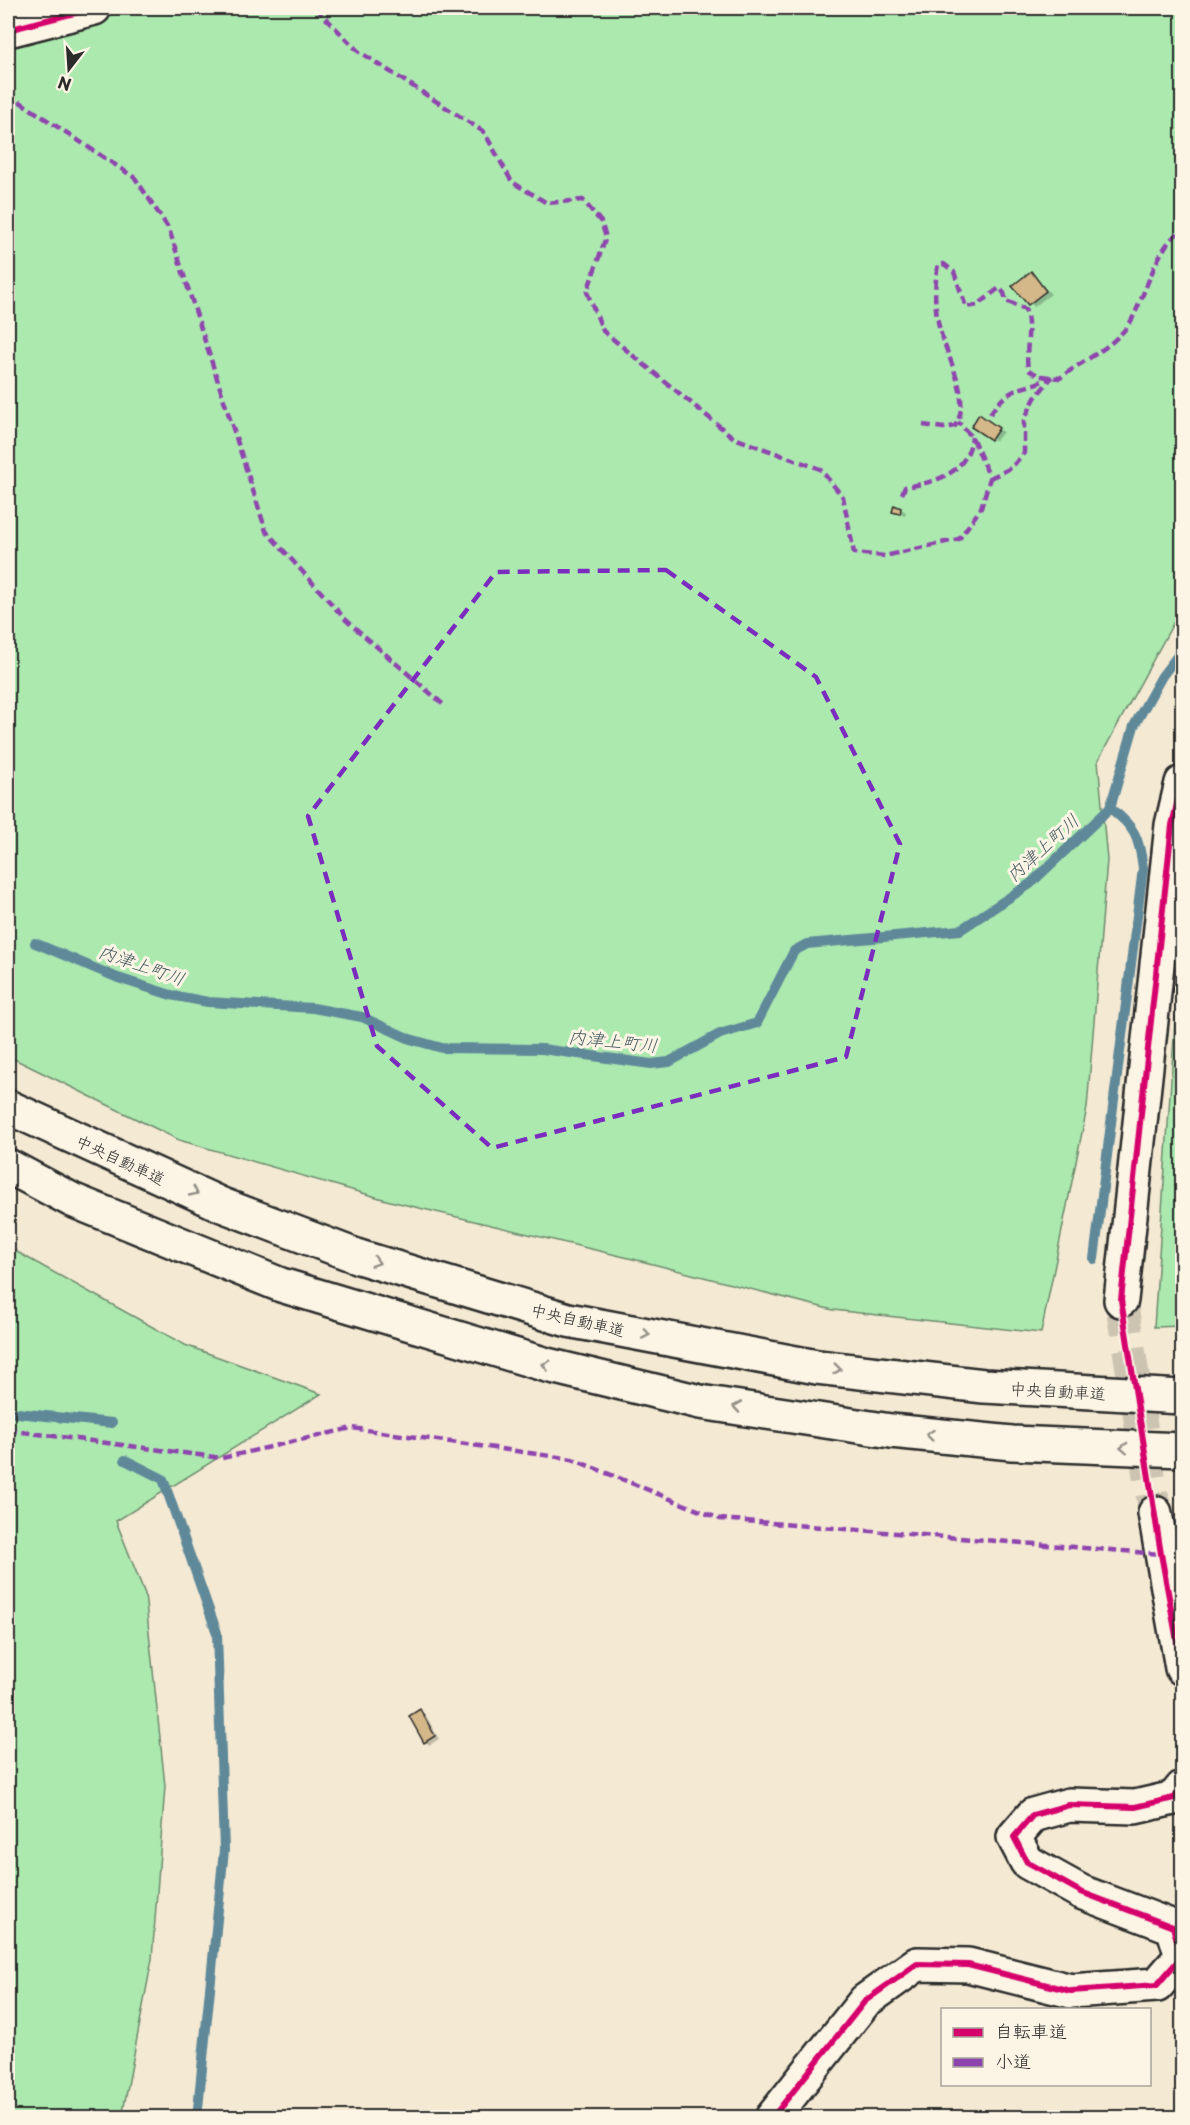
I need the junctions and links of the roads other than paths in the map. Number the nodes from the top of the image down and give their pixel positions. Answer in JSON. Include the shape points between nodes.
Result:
{"nodes":[{"id":1,"x":94,"y":8,"type":"edge"},
{"id":2,"x":8,"y":30,"type":"edge"},
{"id":3,"x":1182,"y":783,"type":"edge"},
{"id":4,"x":8,"y":1107,"type":"edge"},
{"id":5,"x":8,"y":1166,"type":"edge"},
{"id":6,"x":1121,"y":1300,"type":"tunnel mouth"},
{"id":7,"x":1182,"y":1397,"type":"edge"},
{"id":8,"x":1182,"y":1450,"type":"edge"},
{"id":9,"x":1155,"y":1513,"type":"tunnel mouth"},
{"id":10,"x":1182,"y":1668,"type":"edge"},
{"id":11,"x":1182,"y":1788,"type":"edge"},
{"id":12,"x":772,"y":2118,"type":"edge"}],
"edges":[{"from":1,"to":2,"type":"main road"},
{"from":3,"to":6,"type":"main road","via":[[1172,825]]},
{"from":4,"to":7,"type":"main road","name":"中央自動車道","one_way":true,"via":[[232,1209],[358,1257],[568,1320],[817,1367],[984,1386]]},
{"from":8,"to":5,"type":"main road","one_way":true,"via":[[1012,1443],[891,1431],[700,1402],[558,1368],[281,1285],[72,1200]]},
{"from":9,"to":10,"type":"main road"},
{"from":11,"to":12,"type":"main road","via":[[1174,1798],[1135,1807],[1069,1804],[1033,1815],[1014,1837],[1028,1862],[1081,1892],[1173,1927],[1182,1956],[1156,1985],[1071,1991],[968,1965],[917,1964],[865,2001]]}]}
